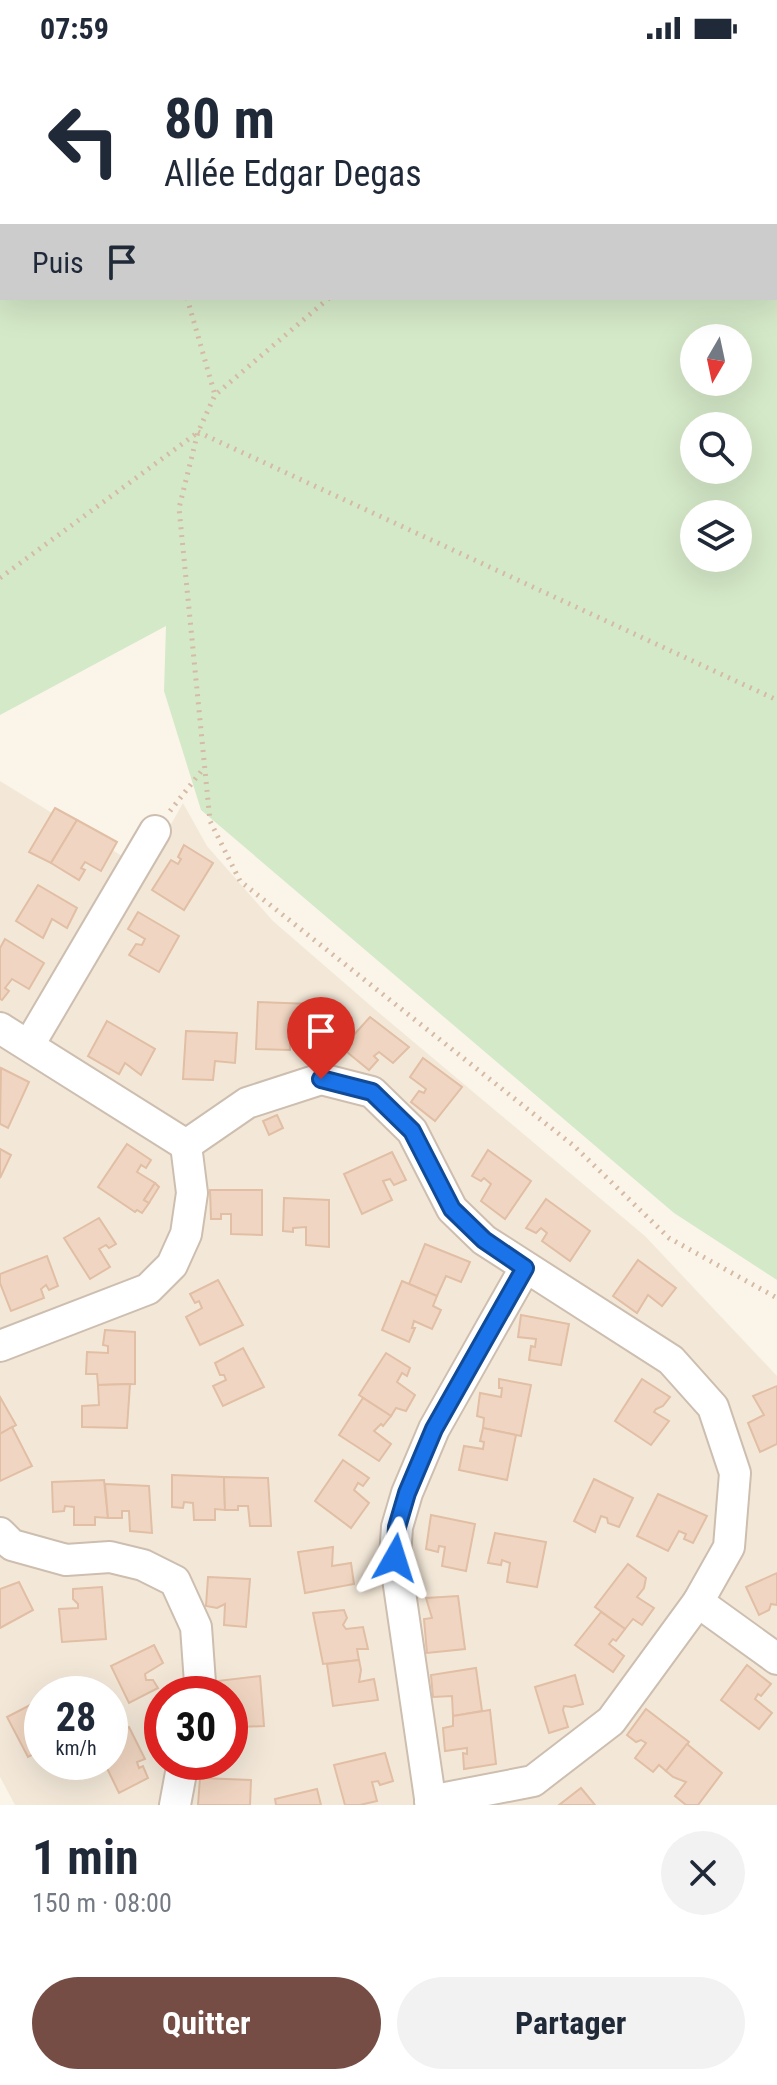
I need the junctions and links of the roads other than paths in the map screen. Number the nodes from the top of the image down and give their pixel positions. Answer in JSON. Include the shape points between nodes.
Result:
{"nodes":[{"id":1,"x":155,"y":831,"type":"road end"},
{"id":2,"x":0,"y":1028,"type":"edge"},
{"id":3,"x":29,"y":1045,"type":"junction"},
{"id":4,"x":186,"y":1145,"type":"junction"},
{"id":5,"x":525,"y":1268,"type":"junction"},
{"id":6,"x":0,"y":1346,"type":"edge"},
{"id":7,"x":0,"y":1533,"type":"edge"},
{"id":8,"x":698,"y":1602,"type":"junction"},
{"id":9,"x":777,"y":1659,"type":"edge"},
{"id":10,"x":200,"y":1676,"type":"edge"},
{"id":11,"x":180,"y":1780,"type":"edge"},
{"id":12,"x":430,"y":1803,"type":"edge"},
{"id":13,"x":175,"y":1805,"type":"edge"}],
"edges":[{"from":1,"to":3,"type":"street"},
{"from":2,"to":3,"type":"street"},
{"from":3,"to":4,"type":"street"},
{"from":4,"to":5,"type":"street","via":[[247,1103],[321,1079],[372,1092],[412,1131],[452,1209]]},
{"from":4,"to":6,"type":"street","via":[[192,1193],[186,1234],[172,1265],[148,1289]]},
{"from":5,"to":8,"type":"street","via":[[671,1360],[713,1407],[735,1473],[729,1547]]},
{"from":5,"to":12,"type":"street","via":[[434,1429],[397,1527],[395,1558]]},
{"from":7,"to":10,"type":"street","via":[[12,1545],[66,1560],[110,1557],[175,1581],[196,1627]]},
{"from":8,"to":9,"type":"street"},
{"from":8,"to":12,"type":"street","via":[[611,1721],[533,1781]]},
{"from":11,"to":13,"type":"street"}]}
